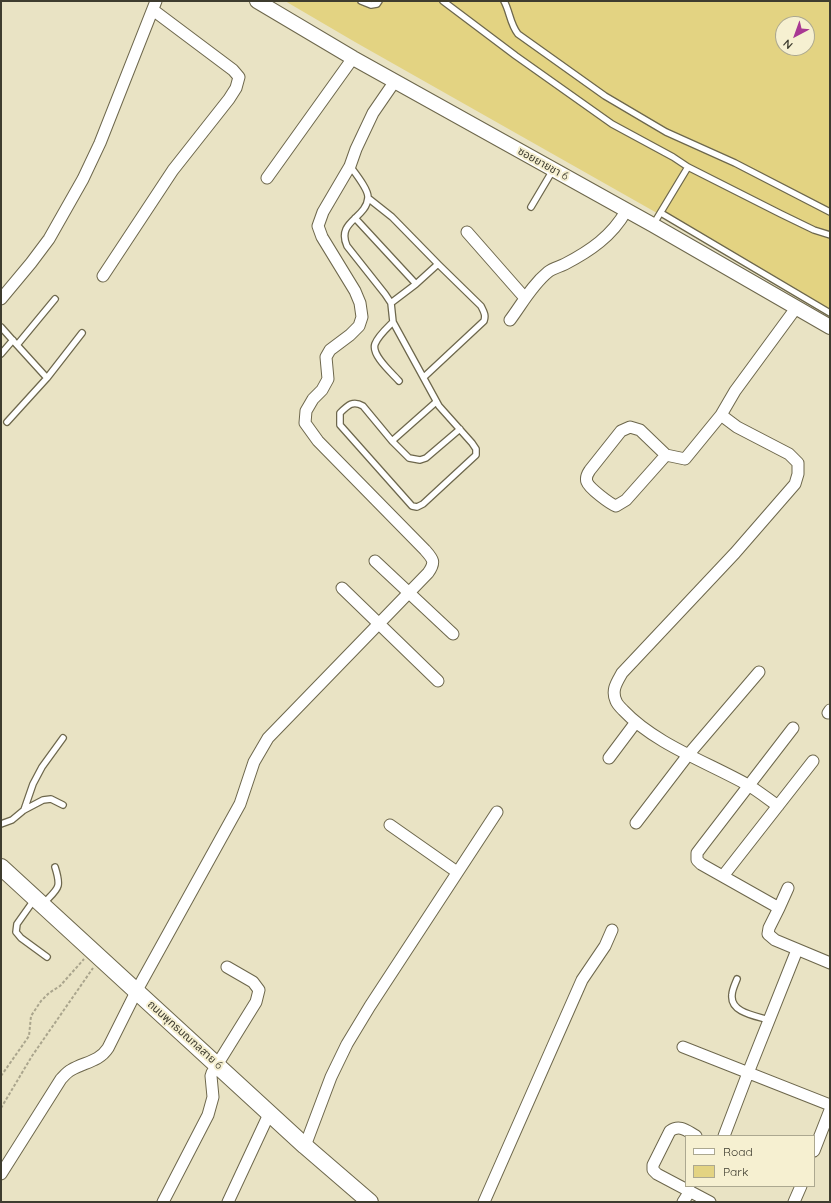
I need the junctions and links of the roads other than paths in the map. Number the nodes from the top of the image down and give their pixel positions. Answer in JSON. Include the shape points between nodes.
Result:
{"nodes":[{"id":1,"x":258,"y":1,"type":"edge"},
{"id":2,"x":361,"y":1,"type":"edge"},
{"id":3,"x":380,"y":1,"type":"edge"},
{"id":4,"x":443,"y":1,"type":"edge"},
{"id":5,"x":504,"y":1,"type":"edge"},
{"id":6,"x":154,"y":6,"type":"edge"},
{"id":7,"x":353,"y":58,"type":"junction"},
{"id":8,"x":395,"y":81,"type":"junction"},
{"id":9,"x":350,"y":166,"type":"junction"},
{"id":10,"x":688,"y":167,"type":"junction"},
{"id":11,"x":553,"y":170,"type":"junction"},
{"id":12,"x":266,"y":178,"type":"dead end"},
{"id":13,"x":368,"y":198,"type":"junction"},
{"id":14,"x":531,"y":207,"type":"dead end"},
{"id":15,"x":626,"y":211,"type":"junction"},
{"id":16,"x":830,"y":212,"type":"edge"},
{"id":17,"x":661,"y":213,"type":"junction"},
{"id":18,"x":355,"y":218,"type":"junction"},
{"id":19,"x":653,"y":226,"type":"junction"},
{"id":20,"x":467,"y":232,"type":"dead end"},
{"id":21,"x":830,"y":235,"type":"edge"},
{"id":22,"x":438,"y":264,"type":"junction"},
{"id":23,"x":103,"y":276,"type":"dead end"},
{"id":24,"x":416,"y":284,"type":"junction"},
{"id":25,"x":525,"y":298,"type":"junction"},
{"id":26,"x":1,"y":299,"type":"edge"},
{"id":27,"x":55,"y":299,"type":"dead end"},
{"id":28,"x":391,"y":303,"type":"junction"},
{"id":29,"x":796,"y":308,"type":"junction"},
{"id":30,"x":830,"y":313,"type":"edge"},
{"id":31,"x":510,"y":320,"type":"dead end"},
{"id":32,"x":393,"y":322,"type":"junction"},
{"id":33,"x":830,"y":327,"type":"edge"},
{"id":34,"x":1,"y":328,"type":"edge"},
{"id":35,"x":82,"y":332,"type":"dead end"},
{"id":36,"x":13,"y":340,"type":"junction"},
{"id":37,"x":17,"y":345,"type":"junction"},
{"id":38,"x":1,"y":354,"type":"edge"},
{"id":39,"x":424,"y":377,"type":"junction"},
{"id":40,"x":47,"y":378,"type":"junction"},
{"id":41,"x":399,"y":381,"type":"dead end"},
{"id":42,"x":436,"y":402,"type":"junction"},
{"id":43,"x":721,"y":415,"type":"junction"},
{"id":44,"x":8,"y":422,"type":"dead end"},
{"id":45,"x":460,"y":429,"type":"junction"},
{"id":46,"x":392,"y":441,"type":"junction"},
{"id":47,"x":666,"y":455,"type":"junction"},
{"id":48,"x":375,"y":561,"type":"dead end"},
{"id":49,"x":342,"y":588,"type":"dead end"},
{"id":50,"x":408,"y":592,"type":"junction"},
{"id":51,"x":378,"y":623,"type":"junction"},
{"id":52,"x":453,"y":634,"type":"dead end"},
{"id":53,"x":759,"y":672,"type":"dead end"},
{"id":54,"x":438,"y":681,"type":"dead end"},
{"id":55,"x":636,"y":722,"type":"junction"},
{"id":56,"x":792,"y":728,"type":"dead end"},
{"id":57,"x":63,"y":738,"type":"dead end"},
{"id":58,"x":688,"y":755,"type":"junction"},
{"id":59,"x":609,"y":758,"type":"dead end"},
{"id":60,"x":813,"y":761,"type":"dead end"},
{"id":61,"x":748,"y":786,"type":"junction"},
{"id":62,"x":64,"y":805,"type":"dead end"},
{"id":63,"x":778,"y":806,"type":"junction"},
{"id":64,"x":24,"y":810,"type":"junction"},
{"id":65,"x":497,"y":812,"type":"dead end"},
{"id":66,"x":2,"y":822,"type":"edge"},
{"id":67,"x":636,"y":822,"type":"dead end"},
{"id":68,"x":390,"y":825,"type":"dead end"},
{"id":69,"x":1,"y":866,"type":"edge"},
{"id":70,"x":55,"y":867,"type":"dead end"},
{"id":71,"x":457,"y":872,"type":"junction"},
{"id":72,"x":723,"y":876,"type":"junction"},
{"id":73,"x":788,"y":888,"type":"dead end"},
{"id":74,"x":40,"y":901,"type":"junction"},
{"id":75,"x":779,"y":908,"type":"junction"},
{"id":76,"x":612,"y":930,"type":"dead end"},
{"id":77,"x":797,"y":950,"type":"junction"},
{"id":78,"x":47,"y":957,"type":"dead end"},
{"id":79,"x":830,"y":963,"type":"edge"},
{"id":80,"x":227,"y":967,"type":"dead end"},
{"id":81,"x":737,"y":979,"type":"dead end"},
{"id":82,"x":137,"y":990,"type":"junction"},
{"id":83,"x":769,"y":1020,"type":"junction"},
{"id":84,"x":683,"y":1047,"type":"dead end"},
{"id":85,"x":218,"y":1065,"type":"junction"},
{"id":86,"x":748,"y":1073,"type":"junction"},
{"id":87,"x":830,"y":1105,"type":"edge"},
{"id":88,"x":830,"y":1110,"type":"edge"},
{"id":89,"x":270,"y":1112,"type":"junction"},
{"id":90,"x":694,"y":1135,"type":"edge"},
{"id":91,"x":724,"y":1135,"type":"edge"},
{"id":92,"x":306,"y":1146,"type":"junction"},
{"id":93,"x":815,"y":1149,"type":"edge"},
{"id":94,"x":1,"y":1174,"type":"edge"},
{"id":95,"x":800,"y":1187,"type":"edge"},
{"id":96,"x":690,"y":1191,"type":"junction"},
{"id":97,"x":162,"y":1202,"type":"edge"},
{"id":98,"x":228,"y":1202,"type":"edge"},
{"id":99,"x":370,"y":1202,"type":"edge"},
{"id":100,"x":484,"y":1202,"type":"edge"},
{"id":101,"x":683,"y":1202,"type":"edge"},
{"id":102,"x":710,"y":1202,"type":"edge"},
{"id":103,"x":794,"y":1202,"type":"edge"}],
"edges":[{"from":1,"to":7,"type":"street","name":"ซอยยายชา 6"},
{"from":2,"to":3,"type":"lane","via":[[371,5]]},
{"from":4,"to":10,"type":"lane","via":[[612,124]]},
{"from":5,"to":16,"type":"lane","via":[[513,28],[518,34],[605,96],[666,132],[735,163]]},
{"from":6,"to":23,"type":"street","via":[[239,77],[230,99],[173,170]]},
{"from":6,"to":26,"type":"street","via":[[100,143],[83,179],[32,263]]},
{"from":7,"to":8,"type":"street","name":"ซอยยายชา 6"},
{"from":7,"to":12,"type":"street"},
{"from":8,"to":9,"type":"street","via":[[373,113]]},
{"from":8,"to":11,"type":"street","name":"ซอยยายชา 6"},
{"from":9,"to":13,"type":"lane","via":[[367,191]]},
{"from":9,"to":50,"type":"street","via":[[323,212],[318,226],[355,291],[362,317],[359,326],[330,350],[326,357],[328,379],[306,411],[305,423],[318,441],[432,558],[433,566]]},
{"from":10,"to":17,"type":"lane"},
{"from":10,"to":21,"type":"lane","via":[[814,230]]},
{"from":11,"to":14,"type":"lane"},
{"from":11,"to":15,"type":"street","name":"ซอยยายชา 6"},
{"from":13,"to":18,"type":"lane","via":[[364,209]]},
{"from":13,"to":22,"type":"lane","via":[[392,217]]},
{"from":15,"to":19,"type":"street","name":"ซอยยายชา 6"},
{"from":15,"to":25,"type":"street","via":[[619,224],[606,238],[547,273]]},
{"from":17,"to":19,"type":"lane"},
{"from":17,"to":30,"type":"lane"},
{"from":18,"to":24,"type":"lane"},
{"from":18,"to":28,"type":"lane","via":[[344,232],[344,240]]},
{"from":19,"to":29,"type":"street","name":"ซอยยายชา 6"},
{"from":20,"to":25,"type":"street"},
{"from":22,"to":24,"type":"lane"},
{"from":22,"to":39,"type":"lane","via":[[481,306],[485,317],[484,321]]},
{"from":24,"to":28,"type":"lane"},
{"from":25,"to":31,"type":"street"},
{"from":27,"to":37,"type":"lane"},
{"from":28,"to":32,"type":"lane"},
{"from":29,"to":33,"type":"street","name":"ซอยยายชา 6"},
{"from":29,"to":43,"type":"street","via":[[735,391]]},
{"from":32,"to":39,"type":"lane"},
{"from":32,"to":41,"type":"lane","via":[[377,340],[374,351]]},
{"from":34,"to":36,"type":"lane"},
{"from":35,"to":40,"type":"lane"},
{"from":36,"to":37,"type":"lane"},
{"from":36,"to":38,"type":"lane"},
{"from":37,"to":40,"type":"lane"},
{"from":39,"to":42,"type":"lane"},
{"from":40,"to":44,"type":"lane"},
{"from":42,"to":45,"type":"lane"},
{"from":42,"to":46,"type":"lane"},
{"from":43,"to":47,"type":"street","via":[[685,459]]},
{"from":43,"to":55,"type":"street","via":[[737,427],[789,454],[798,463],[798,474],[795,484],[735,553],[622,673],[613,693],[616,703]]},
{"from":45,"to":46,"type":"lane","via":[[426,458],[420,460],[409,458]]},
{"from":45,"to":46,"type":"lane","via":[[472,442],[476,455],[417,507],[408,503],[340,425],[340,413],[357,402]]},
{"from":47,"to":47,"type":"street","via":[[626,500],[616,506],[586,481],[590,470],[621,431],[630,428],[640,430]]},
{"from":48,"to":50,"type":"street"},
{"from":49,"to":51,"type":"street"},
{"from":50,"to":51,"type":"street"},
{"from":50,"to":52,"type":"street"},
{"from":51,"to":54,"type":"street"},
{"from":51,"to":82,"type":"street","via":[[268,738],[254,762],[240,804]]},
{"from":53,"to":58,"type":"street"},
{"from":55,"to":58,"type":"street"},
{"from":55,"to":59,"type":"street"},
{"from":56,"to":61,"type":"street"},
{"from":57,"to":64,"type":"lane","via":[[33,784]]},
{"from":58,"to":61,"type":"street"},
{"from":58,"to":67,"type":"street"},
{"from":60,"to":63,"type":"street"},
{"from":61,"to":63,"type":"street"},
{"from":61,"to":72,"type":"street","via":[[697,853],[697,860],[701,864]]},
{"from":62,"to":64,"type":"lane","via":[[51,799],[43,800]]},
{"from":63,"to":72,"type":"street"},
{"from":64,"to":66,"type":"lane","via":[[12,820]]},
{"from":65,"to":71,"type":"street"},
{"from":68,"to":71,"type":"street"},
{"from":69,"to":74,"type":"main road","name":"ถนนพุทธมณฑลสาย 6"},
{"from":70,"to":74,"type":"lane","via":[[59,884],[57,889]]},
{"from":71,"to":92,"type":"street","via":[[347,1044],[331,1077]]},
{"from":72,"to":75,"type":"street"},
{"from":73,"to":75,"type":"street"},
{"from":74,"to":78,"type":"lane","via":[[17,924],[16,932]]},
{"from":74,"to":82,"type":"main road","name":"ถนนพุทธมณฑลสาย 6"},
{"from":75,"to":77,"type":"street","via":[[768,934]]},
{"from":76,"to":100,"type":"street","via":[[605,946],[582,980]]},
{"from":77,"to":79,"type":"street"},
{"from":77,"to":83,"type":"street"},
{"from":80,"to":85,"type":"street","via":[[253,982],[259,990],[256,1002]]},
{"from":81,"to":83,"type":"lane","via":[[732,995],[733,1002],[743,1012]]},
{"from":82,"to":85,"type":"main road","name":"ถนนพุทธมณฑลสาย 6"},
{"from":82,"to":94,"type":"street","via":[[104,1054],[69,1071],[61,1079]]},
{"from":83,"to":86,"type":"street"},
{"from":84,"to":86,"type":"street"},
{"from":85,"to":89,"type":"main road","name":"ถนนพุทธมณฑลสาย 6"},
{"from":85,"to":97,"type":"street","via":[[211,1076],[213,1096],[208,1115]]},
{"from":86,"to":87,"type":"street"},
{"from":86,"to":91,"type":"street"},
{"from":88,"to":93,"type":"street"},
{"from":89,"to":92,"type":"main road","name":"ถนนพุทธมณฑลสาย 6"},
{"from":89,"to":98,"type":"street"},
{"from":90,"to":96,"type":"street","via":[[680,1127],[670,1131],[653,1164],[657,1174]]},
{"from":92,"to":99,"type":"main road","name":"ถนนพุทธมณฑลสาย 6"},
{"from":95,"to":103,"type":"street"},
{"from":96,"to":101,"type":"street"},
{"from":96,"to":102,"type":"street"}]}
